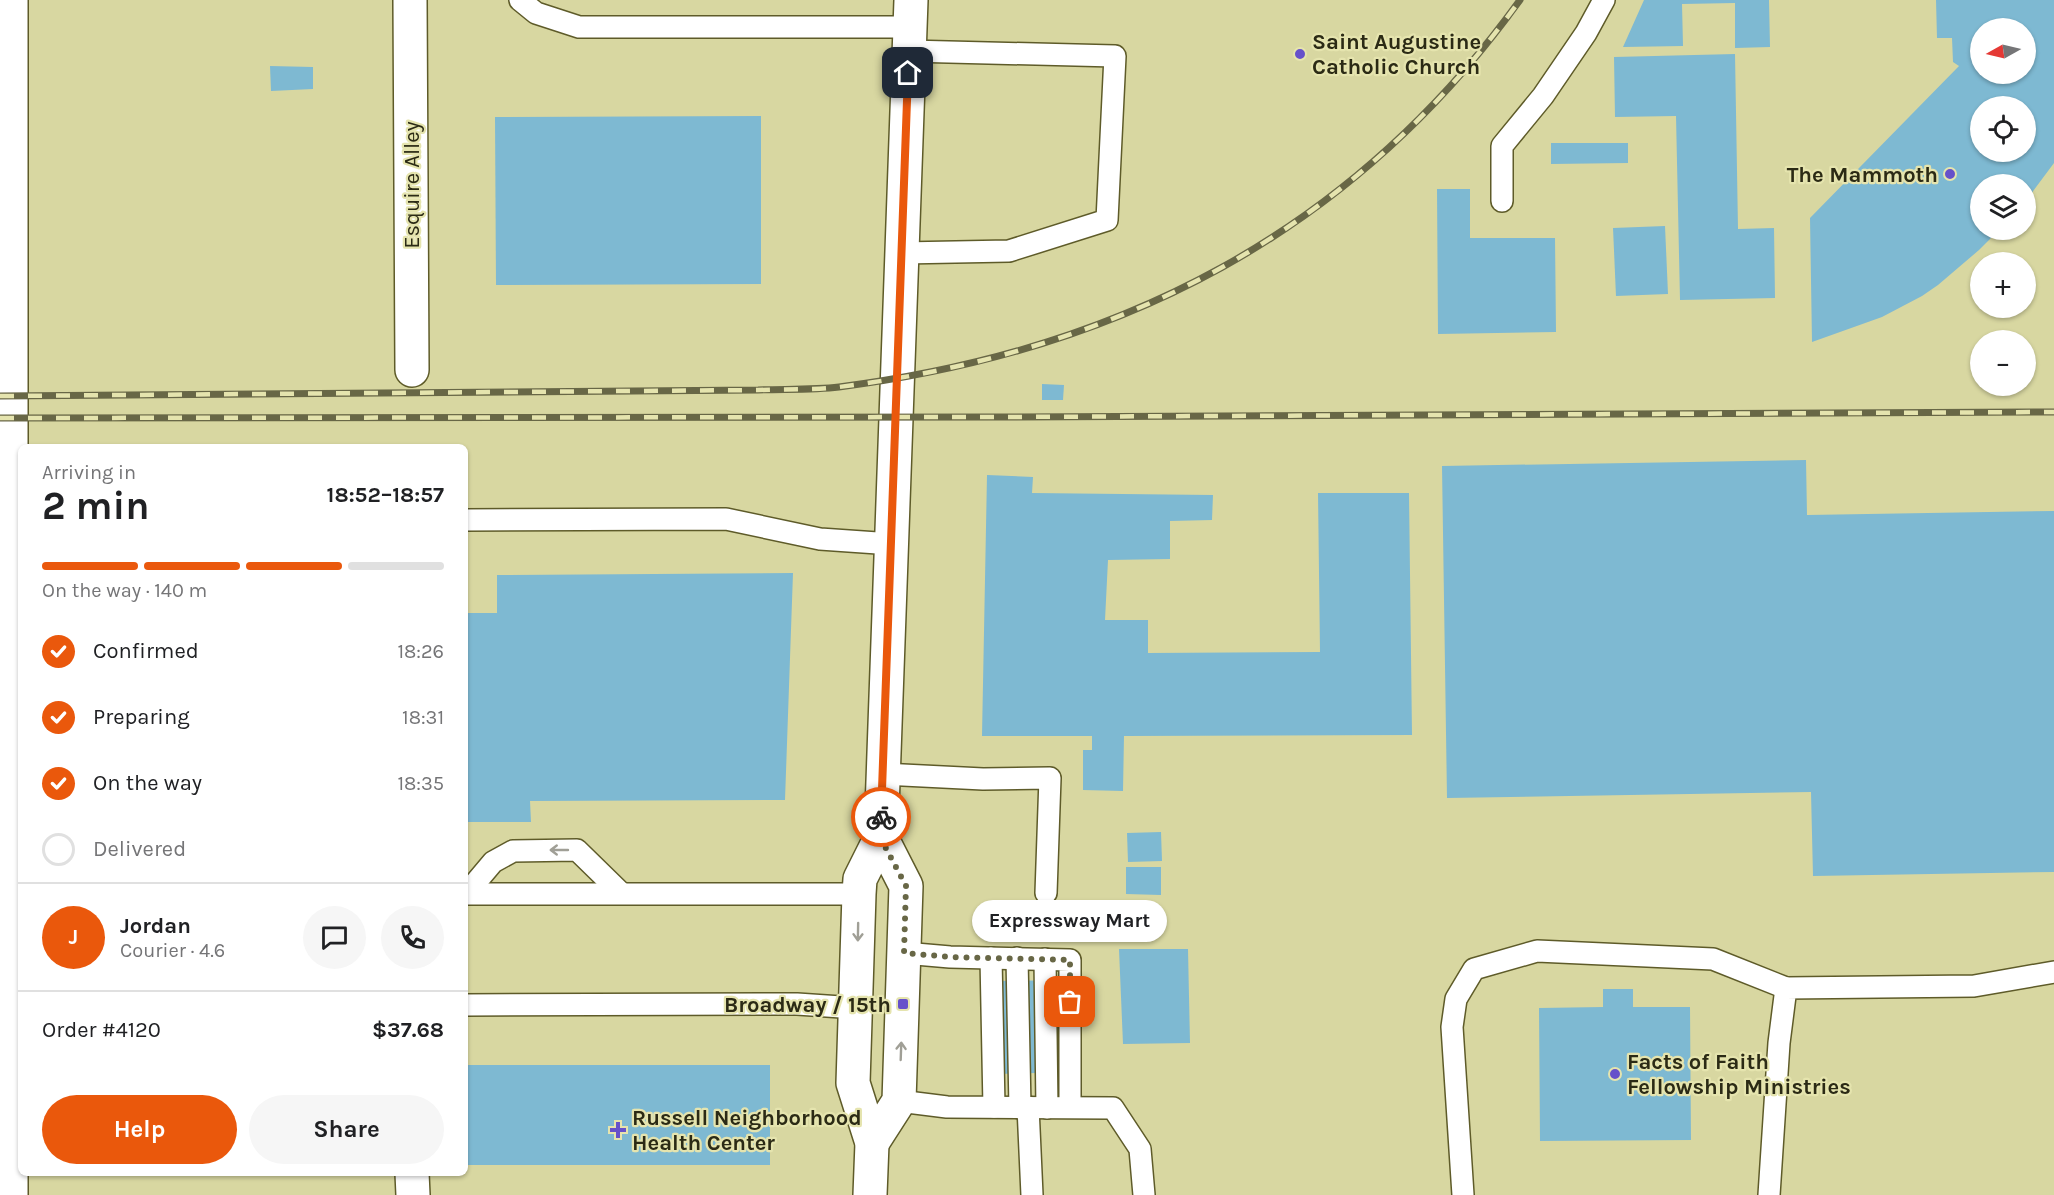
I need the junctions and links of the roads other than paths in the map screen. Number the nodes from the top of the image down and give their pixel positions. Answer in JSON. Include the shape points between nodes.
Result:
{"nodes":[{"id":1,"x":11,"y":0,"type":"edge"},
{"id":2,"x":411,"y":0,"type":"edge"},
{"id":3,"x":520,"y":0,"type":"edge"},
{"id":4,"x":1604,"y":0,"type":"edge"},
{"id":5,"x":910,"y":26,"type":"edge"},
{"id":6,"x":1502,"y":201,"type":"dead end"},
{"id":7,"x":902,"y":253,"type":"junction"},
{"id":8,"x":412,"y":370,"type":"dead end"},
{"id":9,"x":468,"y":520,"type":"edge"},
{"id":10,"x":6,"y":535,"type":"edge"},
{"id":11,"x":892,"y":543,"type":"junction"},
{"id":12,"x":16,"y":769,"type":"edge"},
{"id":13,"x":883,"y":774,"type":"junction"},
{"id":14,"x":880,"y":837,"type":"junction"},
{"id":15,"x":468,"y":892,"type":"edge"},
{"id":16,"x":621,"y":893,"type":"junction"},
{"id":17,"x":1046,"y":893,"type":"dead end"},
{"id":18,"x":468,"y":894,"type":"edge"},
{"id":19,"x":859,"y":894,"type":"junction"},
{"id":20,"x":904,"y":953,"type":"junction"},
{"id":21,"x":991,"y":958,"type":"junction"},
{"id":22,"x":1017,"y":958,"type":"junction"},
{"id":23,"x":1045,"y":959,"type":"junction"},
{"id":24,"x":2054,"y":972,"type":"edge"},
{"id":25,"x":1786,"y":988,"type":"junction"},
{"id":26,"x":468,"y":1005,"type":"edge"},
{"id":27,"x":856,"y":1008,"type":"junction"},
{"id":28,"x":899,"y":1101,"type":"junction"},
{"id":29,"x":994,"y":1107,"type":"junction"},
{"id":30,"x":1070,"y":1107,"type":"junction"},
{"id":31,"x":1031,"y":1108,"type":"junction"},
{"id":32,"x":5,"y":1133,"type":"edge"},
{"id":33,"x":872,"y":1143,"type":"junction"},
{"id":34,"x":412,"y":1176,"type":"edge"},
{"id":35,"x":11,"y":1195,"type":"edge"},
{"id":36,"x":412,"y":1195,"type":"edge"},
{"id":37,"x":870,"y":1195,"type":"edge"},
{"id":38,"x":1032,"y":1195,"type":"edge"},
{"id":39,"x":1144,"y":1195,"type":"edge"},
{"id":40,"x":1463,"y":1195,"type":"edge"},
{"id":41,"x":1768,"y":1195,"type":"edge"}],
"edges":[{"from":1,"to":10,"type":"street"},
{"from":2,"to":8,"type":"street","name":"Esquire Alley"},
{"from":3,"to":5,"type":"lane","via":[[536,13],[579,27]]},
{"from":4,"to":6,"type":"lane","via":[[1543,96],[1502,146]]},
{"from":5,"to":7,"type":"street"},
{"from":5,"to":7,"type":"lane","via":[[1115,56],[1107,220],[1009,252]]},
{"from":7,"to":11,"type":"street"},
{"from":9,"to":11,"type":"lane","via":[[726,519],[820,539]]},
{"from":10,"to":12,"type":"street"},
{"from":11,"to":13,"type":"street"},
{"from":12,"to":32,"type":"street"},
{"from":13,"to":14,"type":"street"},
{"from":13,"to":17,"type":"lane","via":[[1050,778]]},
{"from":14,"to":19,"type":"street","via":[[860,879]]},
{"from":14,"to":20,"type":"street","via":[[906,886]]},
{"from":16,"to":15,"type":"lane","one_way":true,"via":[[577,850],[513,851],[493,862]]},
{"from":16,"to":18,"type":"lane"},
{"from":16,"to":19,"type":"lane"},
{"from":19,"to":27,"type":"street","one_way":true},
{"from":20,"to":21,"type":"lane"},
{"from":28,"to":20,"type":"street","one_way":true},
{"from":21,"to":22,"type":"lane"},
{"from":21,"to":29,"type":"lane"},
{"from":22,"to":23,"type":"lane"},
{"from":22,"to":31,"type":"lane"},
{"from":23,"to":30,"type":"lane","via":[[1070,960]]},
{"from":23,"to":31,"type":"lane"},
{"from":24,"to":25,"type":"lane","via":[[1974,986]]},
{"from":25,"to":40,"type":"lane","via":[[1713,958],[1537,951],[1474,969],[1456,999],[1452,1027]]},
{"from":25,"to":41,"type":"lane"},
{"from":26,"to":27,"type":"lane","via":[[797,1004]]},
{"from":27,"to":33,"type":"street","via":[[853,1083]]},
{"from":28,"to":29,"type":"lane"},
{"from":28,"to":33,"type":"street"},
{"from":29,"to":31,"type":"lane"},
{"from":30,"to":31,"type":"lane"},
{"from":30,"to":39,"type":"lane","via":[[1113,1107],[1140,1149]]},
{"from":31,"to":38,"type":"lane"},
{"from":32,"to":35,"type":"street"},
{"from":33,"to":37,"type":"street"},
{"from":34,"to":36,"type":"street"}]}
